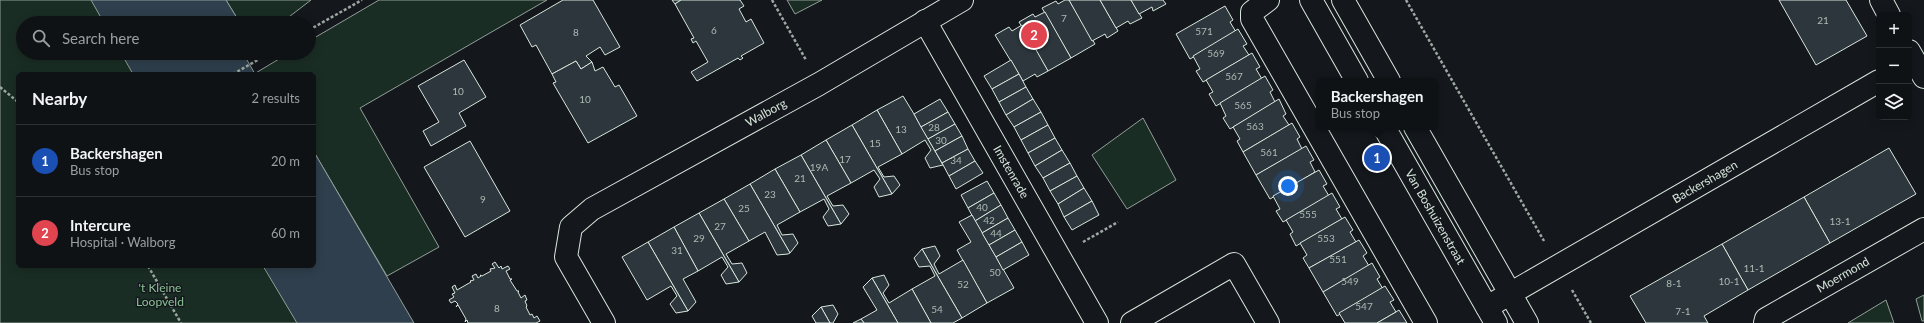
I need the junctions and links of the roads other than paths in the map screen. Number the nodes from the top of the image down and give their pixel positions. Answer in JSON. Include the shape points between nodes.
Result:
{"nodes":[{"id":1,"x":962,"y":0,"type":"edge"},
{"id":2,"x":1268,"y":0,"type":"edge"},
{"id":3,"x":1311,"y":0,"type":"edge"},
{"id":4,"x":1343,"y":0,"type":"edge"},
{"id":5,"x":1881,"y":0,"type":"edge"},
{"id":6,"x":1887,"y":12,"type":"edge"},
{"id":7,"x":926,"y":21,"type":"junction"},
{"id":8,"x":1355,"y":78,"type":"edge"},
{"id":9,"x":1387,"y":78,"type":"edge"},
{"id":10,"x":1876,"y":83,"type":"edge"},
{"id":11,"x":1386,"y":130,"type":"edge"},
{"id":12,"x":1417,"y":130,"type":"edge"},
{"id":13,"x":1924,"y":229,"type":"edge"},
{"id":14,"x":1510,"y":294,"type":"junction"},
{"id":15,"x":1492,"y":315,"type":"edge"},
{"id":16,"x":604,"y":323,"type":"edge"},
{"id":17,"x":1097,"y":323,"type":"edge"},
{"id":18,"x":1132,"y":323,"type":"edge"},
{"id":19,"x":1268,"y":323,"type":"edge"},
{"id":20,"x":1426,"y":323,"type":"edge"},
{"id":21,"x":1527,"y":323,"type":"edge"},
{"id":22,"x":1765,"y":323,"type":"edge"}],
"edges":[{"from":1,"to":7,"type":"street","name":"Walborg"},
{"from":2,"to":20,"type":"street","via":[[1252,12],[1252,19]]},
{"from":3,"to":8,"type":"street"},
{"from":4,"to":9,"type":"street"},
{"from":5,"to":6,"type":"street"},
{"from":7,"to":16,"type":"street","name":"Walborg","via":[[819,84],[592,209],[571,227],[566,257]]},
{"from":7,"to":17,"type":"street","name":"Imstenrade"},
{"from":10,"to":14,"type":"street","name":"Backershagen"},
{"from":11,"to":15,"type":"street","name":"Van Boshuizenstraat"},
{"from":12,"to":14,"type":"street"},
{"from":13,"to":22,"type":"street","name":"Moermond","via":[[1766,319]]},
{"from":14,"to":15,"type":"street","name":"Van Boshuizenstraat"},
{"from":14,"to":21,"type":"street"},
{"from":18,"to":19,"type":"street","via":[[1234,264]]}]}
